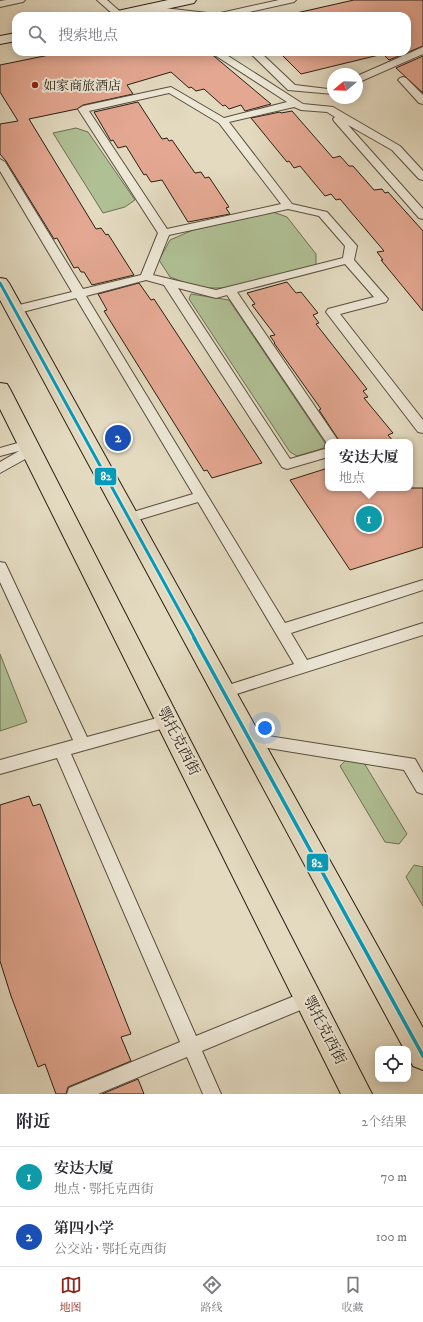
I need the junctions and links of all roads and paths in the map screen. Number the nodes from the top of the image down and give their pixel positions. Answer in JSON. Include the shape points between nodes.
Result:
{"nodes":[{"id":1,"x":20,"y":0,"type":"edge"},
{"id":2,"x":102,"y":0,"type":"edge"},
{"id":3,"x":291,"y":0,"type":"edge"},
{"id":4,"x":181,"y":1,"type":"edge"},
{"id":5,"x":0,"y":4,"type":"edge"},
{"id":6,"x":113,"y":12,"type":"edge"},
{"id":7,"x":152,"y":12,"type":"edge"},
{"id":8,"x":238,"y":12,"type":"edge"},
{"id":9,"x":12,"y":38,"type":"edge"},
{"id":10,"x":0,"y":40,"type":"edge"},
{"id":11,"x":423,"y":50,"type":"edge"},
{"id":12,"x":411,"y":55,"type":"edge"},
{"id":13,"x":221,"y":56,"type":"edge"},
{"id":14,"x":258,"y":56,"type":"edge"},
{"id":15,"x":410,"y":56,"type":"edge"},
{"id":16,"x":363,"y":77,"type":"edge"},
{"id":17,"x":403,"y":80,"type":"dead end"},
{"id":18,"x":327,"y":92,"type":"edge"},
{"id":19,"x":423,"y":101,"type":"edge"},
{"id":20,"x":296,"y":103,"type":"junction"},
{"id":21,"x":329,"y":109,"type":"junction"},
{"id":22,"x":223,"y":121,"type":"junction"},
{"id":23,"x":0,"y":162,"type":"edge"},
{"id":24,"x":423,"y":177,"type":"edge"},
{"id":25,"x":288,"y":206,"type":"junction"},
{"id":26,"x":423,"y":216,"type":"edge"},
{"id":27,"x":164,"y":233,"type":"junction"},
{"id":28,"x":348,"y":260,"type":"junction"},
{"id":29,"x":146,"y":277,"type":"junction"},
{"id":30,"x":0,"y":283,"type":"edge"},
{"id":31,"x":169,"y":283,"type":"junction"},
{"id":32,"x":230,"y":291,"type":"junction"},
{"id":33,"x":78,"y":294,"type":"junction"},
{"id":34,"x":14,"y":310,"type":"junction"},
{"id":35,"x":0,"y":389,"type":"edge"},
{"id":36,"x":423,"y":429,"type":"edge"},
{"id":37,"x":330,"y":439,"type":"edge"},
{"id":38,"x":30,"y":447,"type":"junction"},
{"id":39,"x":0,"y":452,"type":"edge"},
{"id":40,"x":325,"y":453,"type":"edge"},
{"id":41,"x":0,"y":468,"type":"edge"},
{"id":42,"x":201,"y":496,"type":"junction"},
{"id":43,"x":128,"y":518,"type":"junction"},
{"id":44,"x":0,"y":567,"type":"edge"},
{"id":45,"x":423,"y":585,"type":"edge"},
{"id":46,"x":423,"y":629,"type":"edge"},
{"id":47,"x":282,"y":630,"type":"junction"},
{"id":48,"x":304,"y":666,"type":"junction"},
{"id":49,"x":224,"y":692,"type":"junction"},
{"id":50,"x":168,"y":721,"type":"junction"},
{"id":51,"x":249,"y":739,"type":"junction"},
{"id":52,"x":83,"y":744,"type":"junction"},
{"id":53,"x":61,"y":750,"type":"junction"},
{"id":54,"x":0,"y":767,"type":"edge"},
{"id":55,"x":423,"y":787,"type":"edge"},
{"id":56,"x":309,"y":998,"type":"junction"},
{"id":57,"x":192,"y":1047,"type":"junction"},
{"id":58,"x":423,"y":1056,"type":"edge"},
{"id":59,"x":76,"y":1094,"type":"edge"},
{"id":60,"x":212,"y":1094,"type":"edge"},
{"id":61,"x":357,"y":1094,"type":"edge"}],
"edges":[{"from":1,"to":5,"type":"lane"},
{"from":2,"to":6,"type":"lane"},
{"from":3,"to":8,"type":"lane"},
{"from":4,"to":7,"type":"main road"},
{"from":9,"to":10,"type":"main road"},
{"from":11,"to":12,"type":"lane"},
{"from":13,"to":20,"type":"lane"},
{"from":14,"to":18,"type":"lane","via":[[292,88]]},
{"from":15,"to":16,"type":"lane"},
{"from":17,"to":19,"type":"lane"},
{"from":20,"to":21,"type":"lane","via":[[301,107]]},
{"from":20,"to":22,"type":"lane"},
{"from":21,"to":24,"type":"lane","via":[[396,148]]},
{"from":21,"to":26,"type":"lane"},
{"from":22,"to":25,"type":"lane"},
{"from":22,"to":27,"type":"lane","via":[[171,90],[83,109]]},
{"from":23,"to":33,"type":"lane"},
{"from":25,"to":27,"type":"lane"},
{"from":25,"to":28,"type":"lane","via":[[323,214],[351,246]]},
{"from":27,"to":29,"type":"lane"},
{"from":28,"to":32,"type":"lane"},
{"from":28,"to":36,"type":"lane","via":[[382,299],[332,312]]},
{"from":29,"to":31,"type":"lane"},
{"from":29,"to":33,"type":"lane"},
{"from":30,"to":34,"type":"main road"},
{"from":31,"to":32,"type":"lane","via":[[216,294]]},
{"from":31,"to":40,"type":"lane","via":[[287,464]]},
{"from":32,"to":37,"type":"lane"},
{"from":33,"to":34,"type":"lane"},
{"from":33,"to":42,"type":"lane"},
{"from":34,"to":43,"type":"main road"},
{"from":35,"to":38,"type":"main road","name":"鄂托克西街"},
{"from":38,"to":39,"type":"lane"},
{"from":38,"to":41,"type":"lane"},
{"from":38,"to":50,"type":"main road","name":"鄂托克西街"},
{"from":42,"to":43,"type":"lane"},
{"from":42,"to":47,"type":"lane"},
{"from":43,"to":49,"type":"main road"},
{"from":44,"to":52,"type":"lane"},
{"from":45,"to":47,"type":"lane"},
{"from":46,"to":48,"type":"lane"},
{"from":47,"to":48,"type":"lane"},
{"from":48,"to":49,"type":"lane"},
{"from":49,"to":51,"type":"main road"},
{"from":50,"to":52,"type":"lane"},
{"from":50,"to":56,"type":"main road","name":"鄂托克西街"},
{"from":51,"to":55,"type":"lane","via":[[409,764]]},
{"from":51,"to":58,"type":"main road"},
{"from":52,"to":53,"type":"lane"},
{"from":53,"to":54,"type":"lane"},
{"from":53,"to":57,"type":"lane"},
{"from":56,"to":57,"type":"lane"},
{"from":56,"to":61,"type":"main road","name":"鄂托克西街"},
{"from":57,"to":59,"type":"lane"},
{"from":57,"to":60,"type":"lane"}]}
